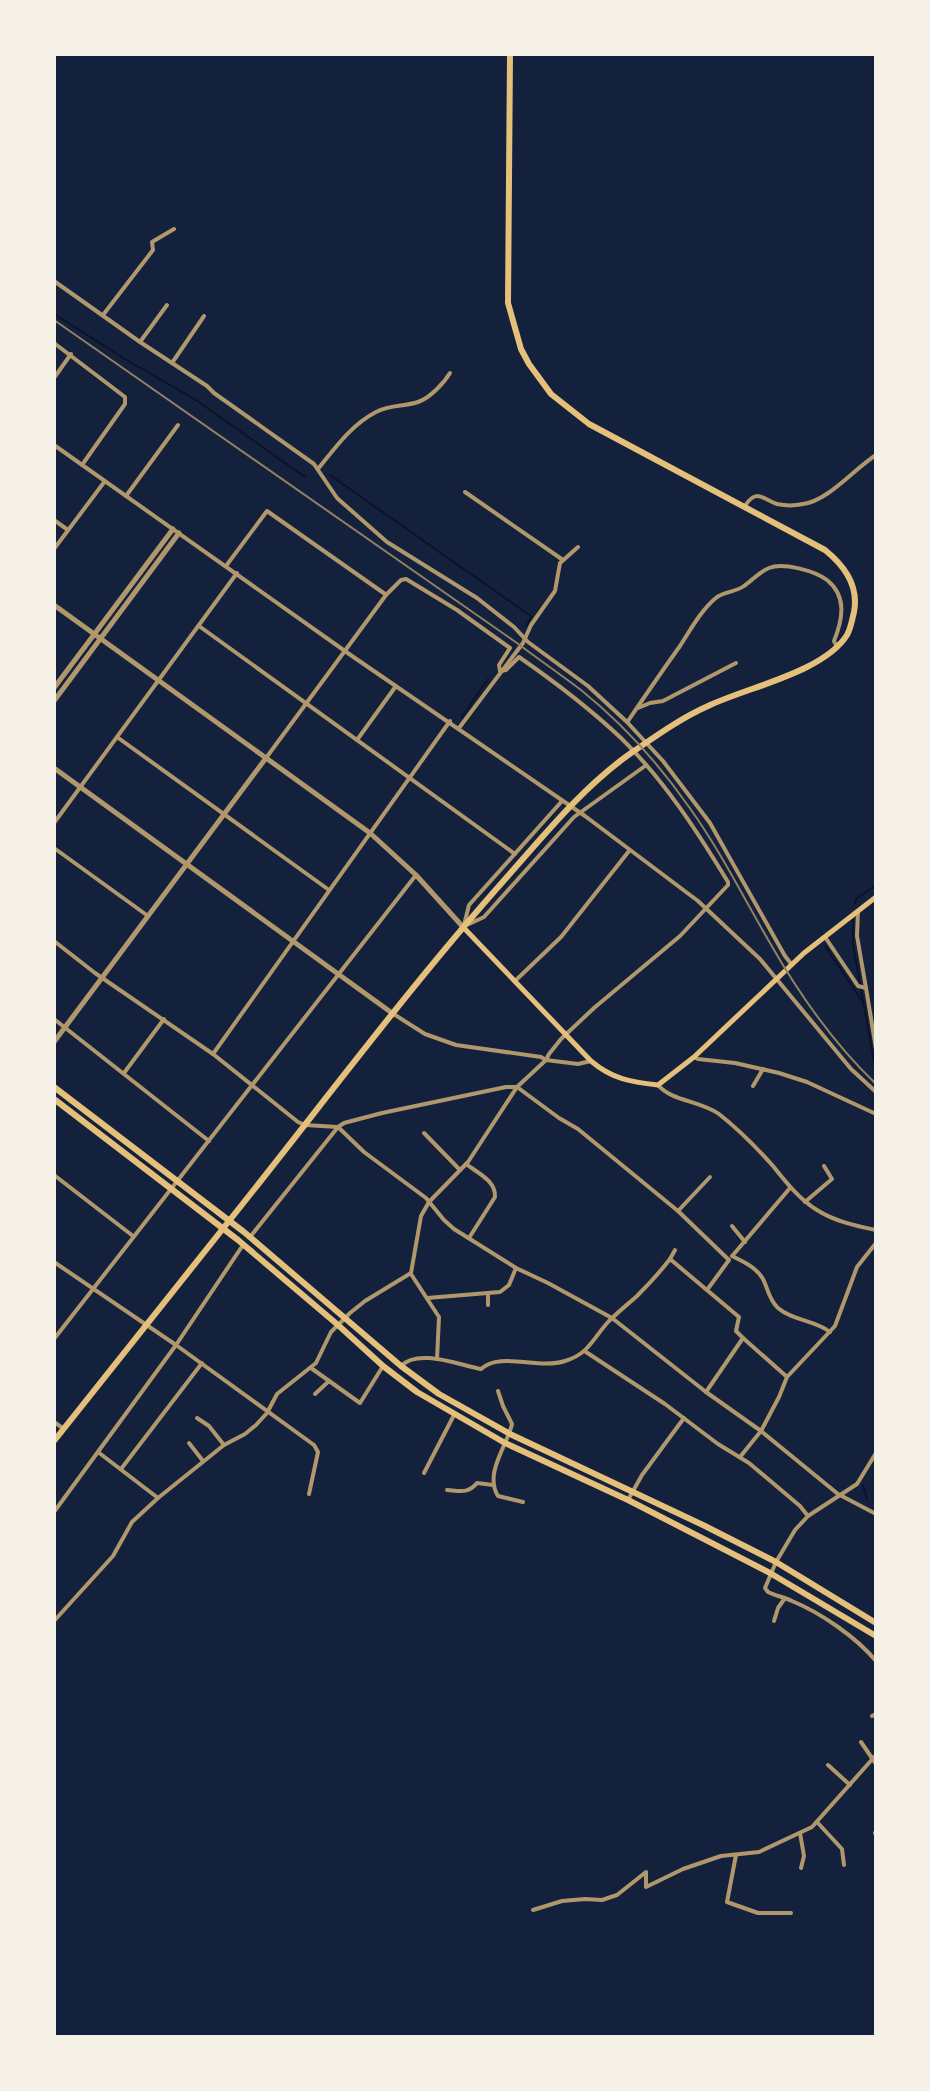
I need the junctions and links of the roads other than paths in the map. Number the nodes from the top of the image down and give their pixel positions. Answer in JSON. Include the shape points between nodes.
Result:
{"nodes":[{"id":1,"x":510,"y":54,"type":"edge"},
{"id":2,"x":174,"y":229,"type":"dead end"},
{"id":3,"x":54,"y":281,"type":"edge"},
{"id":4,"x":167,"y":305,"type":"dead end"},
{"id":5,"x":103,"y":315,"type":"junction"},
{"id":6,"x":204,"y":316,"type":"dead end"},
{"id":7,"x":140,"y":342,"type":"junction"},
{"id":8,"x":54,"y":343,"type":"edge"},
{"id":9,"x":71,"y":354,"type":"junction"},
{"id":10,"x":172,"y":363,"type":"junction"},
{"id":11,"x":450,"y":373,"type":"dead end"},
{"id":12,"x":54,"y":378,"type":"edge"},
{"id":13,"x":178,"y":425,"type":"dead end"},
{"id":14,"x":54,"y":445,"type":"edge"},
{"id":15,"x":876,"y":455,"type":"edge"},
{"id":16,"x":82,"y":465,"type":"junction"},
{"id":17,"x":318,"y":469,"type":"junction"},
{"id":18,"x":105,"y":481,"type":"junction"},
{"id":19,"x":465,"y":492,"type":"dead end"},
{"id":20,"x":126,"y":496,"type":"junction"},
{"id":21,"x":745,"y":507,"type":"junction"},
{"id":22,"x":54,"y":520,"type":"edge"},
{"id":23,"x":68,"y":530,"type":"junction"},
{"id":24,"x":176,"y":531,"type":"junction"},
{"id":25,"x":578,"y":547,"type":"dead end"},
{"id":26,"x":54,"y":549,"type":"edge"},
{"id":27,"x":563,"y":560,"type":"junction"},
{"id":28,"x":226,"y":566,"type":"junction"},
{"id":29,"x":237,"y":573,"type":"junction"},
{"id":30,"x":386,"y":595,"type":"junction"},
{"id":31,"x":54,"y":605,"type":"edge"},
{"id":32,"x":199,"y":626,"type":"junction"},
{"id":33,"x":95,"y":634,"type":"junction"},
{"id":34,"x":101,"y":639,"type":"junction"},
{"id":35,"x":525,"y":639,"type":"junction"},
{"id":36,"x":837,"y":648,"type":"junction"},
{"id":37,"x":345,"y":650,"type":"junction"},
{"id":38,"x":736,"y":663,"type":"dead end"},
{"id":39,"x":500,"y":671,"type":"junction"},
{"id":40,"x":157,"y":680,"type":"junction"},
{"id":41,"x":396,"y":686,"type":"junction"},
{"id":42,"x":54,"y":688,"type":"edge"},
{"id":43,"x":54,"y":701,"type":"edge"},
{"id":44,"x":306,"y":704,"type":"junction"},
{"id":45,"x":636,"y":709,"type":"junction"},
{"id":46,"x":450,"y":721,"type":"junction"},
{"id":47,"x":627,"y":722,"type":"junction"},
{"id":48,"x":459,"y":728,"type":"junction"},
{"id":49,"x":117,"y":737,"type":"junction"},
{"id":50,"x":357,"y":740,"type":"junction"},
{"id":51,"x":266,"y":758,"type":"junction"},
{"id":52,"x":646,"y":765,"type":"junction"},
{"id":53,"x":54,"y":768,"type":"edge"},
{"id":54,"x":409,"y":778,"type":"junction"},
{"id":55,"x":79,"y":786,"type":"junction"},
{"id":56,"x":562,"y":801,"type":"junction"},
{"id":57,"x":580,"y":813,"type":"junction"},
{"id":58,"x":223,"y":814,"type":"junction"},
{"id":59,"x":54,"y":823,"type":"edge"},
{"id":60,"x":370,"y":833,"type":"junction"},
{"id":61,"x":54,"y":848,"type":"edge"},
{"id":62,"x":629,"y":851,"type":"junction"},
{"id":63,"x":515,"y":854,"type":"junction"},
{"id":64,"x":187,"y":863,"type":"junction"},
{"id":65,"x":416,"y":875,"type":"junction"},
{"id":66,"x":329,"y":890,"type":"junction"},
{"id":67,"x":876,"y":897,"type":"edge"},
{"id":68,"x":705,"y":907,"type":"junction"},
{"id":69,"x":858,"y":910,"type":"junction"},
{"id":70,"x":148,"y":916,"type":"junction"},
{"id":71,"x":463,"y":927,"type":"junction"},
{"id":72,"x":824,"y":936,"type":"junction"},
{"id":73,"x":54,"y":941,"type":"edge"},
{"id":74,"x":293,"y":941,"type":"junction"},
{"id":75,"x":792,"y":965,"type":"junction"},
{"id":76,"x":339,"y":973,"type":"junction"},
{"id":77,"x":101,"y":977,"type":"junction"},
{"id":78,"x":778,"y":979,"type":"junction"},
{"id":79,"x":514,"y":981,"type":"junction"},
{"id":80,"x":862,"y":987,"type":"junction"},
{"id":81,"x":392,"y":1013,"type":"junction"},
{"id":82,"x":54,"y":1019,"type":"edge"},
{"id":83,"x":164,"y":1019,"type":"junction"},
{"id":84,"x":64,"y":1027,"type":"junction"},
{"id":85,"x":566,"y":1035,"type":"junction"},
{"id":86,"x":54,"y":1042,"type":"edge"},
{"id":87,"x":876,"y":1049,"type":"edge"},
{"id":88,"x":213,"y":1054,"type":"junction"},
{"id":89,"x":694,"y":1057,"type":"junction"},
{"id":90,"x":546,"y":1060,"type":"junction"},
{"id":91,"x":591,"y":1061,"type":"junction"},
{"id":92,"x":763,"y":1069,"type":"junction"},
{"id":93,"x":124,"y":1073,"type":"junction"},
{"id":94,"x":658,"y":1085,"type":"junction"},
{"id":95,"x":253,"y":1086,"type":"junction"},
{"id":96,"x":753,"y":1086,"type":"dead end"},
{"id":97,"x":54,"y":1087,"type":"edge"},
{"id":98,"x":517,"y":1087,"type":"junction"},
{"id":99,"x":876,"y":1092,"type":"edge"},
{"id":100,"x":54,"y":1099,"type":"edge"},
{"id":101,"x":876,"y":1114,"type":"edge"},
{"id":102,"x":305,"y":1125,"type":"junction"},
{"id":103,"x":338,"y":1127,"type":"junction"},
{"id":104,"x":424,"y":1133,"type":"dead end"},
{"id":105,"x":209,"y":1141,"type":"junction"},
{"id":106,"x":466,"y":1164,"type":"junction"},
{"id":107,"x":824,"y":1166,"type":"dead end"},
{"id":108,"x":460,"y":1170,"type":"junction"},
{"id":109,"x":54,"y":1175,"type":"edge"},
{"id":110,"x":710,"y":1177,"type":"dead end"},
{"id":111,"x":177,"y":1182,"type":"junction"},
{"id":112,"x":790,"y":1188,"type":"junction"},
{"id":113,"x":171,"y":1189,"type":"junction"},
{"id":114,"x":429,"y":1202,"type":"junction"},
{"id":115,"x":805,"y":1202,"type":"junction"},
{"id":116,"x":678,"y":1211,"type":"junction"},
{"id":117,"x":229,"y":1221,"type":"junction"},
{"id":118,"x":732,"y":1226,"type":"dead end"},
{"id":119,"x":222,"y":1230,"type":"junction"},
{"id":120,"x":876,"y":1230,"type":"edge"},
{"id":121,"x":133,"y":1236,"type":"junction"},
{"id":122,"x":250,"y":1237,"type":"junction"},
{"id":123,"x":469,"y":1238,"type":"junction"},
{"id":124,"x":745,"y":1242,"type":"junction"},
{"id":125,"x":876,"y":1243,"type":"edge"},
{"id":126,"x":243,"y":1245,"type":"junction"},
{"id":127,"x":675,"y":1250,"type":"dead end"},
{"id":128,"x":730,"y":1258,"type":"junction"},
{"id":129,"x":670,"y":1259,"type":"junction"},
{"id":130,"x":54,"y":1262,"type":"edge"},
{"id":131,"x":516,"y":1268,"type":"junction"},
{"id":132,"x":411,"y":1273,"type":"junction"},
{"id":133,"x":93,"y":1288,"type":"junction"},
{"id":134,"x":707,"y":1290,"type":"junction"},
{"id":135,"x":488,"y":1293,"type":"junction"},
{"id":136,"x":427,"y":1298,"type":"junction"},
{"id":137,"x":488,"y":1305,"type":"dead end"},
{"id":138,"x":345,"y":1318,"type":"junction"},
{"id":139,"x":612,"y":1318,"type":"junction"},
{"id":140,"x":146,"y":1325,"type":"junction"},
{"id":141,"x":338,"y":1325,"type":"junction"},
{"id":142,"x":830,"y":1332,"type":"junction"},
{"id":143,"x":743,"y":1338,"type":"junction"},
{"id":144,"x":54,"y":1339,"type":"edge"},
{"id":145,"x":176,"y":1345,"type":"junction"},
{"id":146,"x":585,"y":1352,"type":"junction"},
{"id":147,"x":437,"y":1359,"type":"junction"},
{"id":148,"x":202,"y":1363,"type":"junction"},
{"id":149,"x":383,"y":1366,"type":"junction"},
{"id":150,"x":401,"y":1366,"type":"junction"},
{"id":151,"x":311,"y":1368,"type":"junction"},
{"id":152,"x":787,"y":1377,"type":"junction"},
{"id":153,"x":329,"y":1381,"type":"junction"},
{"id":154,"x":498,"y":1391,"type":"dead end"},
{"id":155,"x":706,"y":1392,"type":"junction"},
{"id":156,"x":315,"y":1394,"type":"dead end"},
{"id":157,"x":268,"y":1410,"type":"junction"},
{"id":158,"x":454,"y":1415,"type":"junction"},
{"id":159,"x":197,"y":1418,"type":"dead end"},
{"id":160,"x":684,"y":1418,"type":"junction"},
{"id":161,"x":54,"y":1422,"type":"edge"},
{"id":162,"x":64,"y":1429,"type":"junction"},
{"id":163,"x":761,"y":1431,"type":"junction"},
{"id":164,"x":510,"y":1434,"type":"junction"},
{"id":165,"x":54,"y":1441,"type":"edge"},
{"id":166,"x":189,"y":1443,"type":"dead end"},
{"id":167,"x":505,"y":1443,"type":"junction"},
{"id":168,"x":224,"y":1445,"type":"junction"},
{"id":169,"x":98,"y":1452,"type":"junction"},
{"id":170,"x":876,"y":1453,"type":"edge"},
{"id":171,"x":739,"y":1457,"type":"junction"},
{"id":172,"x":203,"y":1461,"type":"junction"},
{"id":173,"x":121,"y":1469,"type":"junction"},
{"id":174,"x":424,"y":1473,"type":"dead end"},
{"id":175,"x":493,"y":1485,"type":"junction"},
{"id":176,"x":447,"y":1490,"type":"dead end"},
{"id":177,"x":633,"y":1491,"type":"junction"},
{"id":178,"x":309,"y":1494,"type":"dead end"},
{"id":179,"x":842,"y":1496,"type":"junction"},
{"id":180,"x":158,"y":1498,"type":"junction"},
{"id":181,"x":628,"y":1500,"type":"junction"},
{"id":182,"x":523,"y":1502,"type":"dead end"},
{"id":183,"x":54,"y":1512,"type":"edge"},
{"id":184,"x":876,"y":1514,"type":"edge"},
{"id":185,"x":808,"y":1516,"type":"junction"},
{"id":186,"x":776,"y":1562,"type":"junction"},
{"id":187,"x":770,"y":1573,"type":"junction"},
{"id":188,"x":785,"y":1598,"type":"junction"},
{"id":189,"x":54,"y":1621,"type":"edge"},
{"id":190,"x":774,"y":1621,"type":"dead end"},
{"id":191,"x":876,"y":1623,"type":"edge"},
{"id":192,"x":876,"y":1636,"type":"edge"},
{"id":193,"x":876,"y":1661,"type":"edge"},
{"id":194,"x":861,"y":1742,"type":"dead end"},
{"id":195,"x":875,"y":1759,"type":"edge"},
{"id":196,"x":828,"y":1765,"type":"dead end"},
{"id":197,"x":850,"y":1785,"type":"junction"},
{"id":198,"x":817,"y":1822,"type":"junction"},
{"id":199,"x":800,"y":1833,"type":"junction"},
{"id":200,"x":737,"y":1853,"type":"junction"},
{"id":201,"x":844,"y":1865,"type":"dead end"},
{"id":202,"x":801,"y":1868,"type":"dead end"},
{"id":203,"x":533,"y":1910,"type":"dead end"},
{"id":204,"x":791,"y":1913,"type":"dead end"}],
"edges":[{"from":1,"to":21,"type":"main road","via":[[508,303],[521,349],[551,394],[589,424]]},
{"from":2,"to":5,"type":"street","via":[[152,242],[153,250]]},
{"from":3,"to":5,"type":"street"},
{"from":4,"to":7,"type":"street"},
{"from":5,"to":7,"type":"street"},
{"from":6,"to":10,"type":"street"},
{"from":7,"to":10,"type":"street"},
{"from":8,"to":9,"type":"street"},
{"from":9,"to":12,"type":"street"},
{"from":9,"to":16,"type":"street","via":[[125,397]]},
{"from":10,"to":17,"type":"street"},
{"from":11,"to":17,"type":"street","via":[[421,401],[391,405],[365,419]]},
{"from":13,"to":20,"type":"street"},
{"from":14,"to":16,"type":"street"},
{"from":15,"to":21,"type":"street","via":[[813,503],[788,506],[757,496]]},
{"from":16,"to":18,"type":"street"},
{"from":17,"to":35,"type":"street","via":[[337,498],[387,542],[477,598]]},
{"from":18,"to":20,"type":"street"},
{"from":18,"to":23,"type":"street"},
{"from":19,"to":27,"type":"street"},
{"from":20,"to":24,"type":"street"},
{"from":21,"to":36,"type":"main road","via":[[825,550],[847,571],[855,604],[848,633]]},
{"from":22,"to":23,"type":"street"},
{"from":23,"to":26,"type":"street"},
{"from":24,"to":28,"type":"street"},
{"from":24,"to":33,"type":"street"},
{"from":24,"to":34,"type":"street"},
{"from":25,"to":27,"type":"street"},
{"from":27,"to":35,"type":"street","via":[[555,591]]},
{"from":28,"to":29,"type":"street"},
{"from":28,"to":30,"type":"street","via":[[267,511]]},
{"from":29,"to":32,"type":"street"},
{"from":29,"to":37,"type":"street"},
{"from":30,"to":37,"type":"street"},
{"from":30,"to":39,"type":"street","via":[[406,579],[457,610],[510,648]]},
{"from":31,"to":33,"type":"street"},
{"from":32,"to":40,"type":"street"},
{"from":32,"to":44,"type":"street"},
{"from":33,"to":34,"type":"street"},
{"from":33,"to":42,"type":"street"},
{"from":34,"to":40,"type":"street"},
{"from":34,"to":43,"type":"street"},
{"from":35,"to":39,"type":"street"},
{"from":35,"to":47,"type":"street"},
{"from":36,"to":45,"type":"street","via":[[842,609],[835,589],[817,574],[771,566],[741,589],[716,598]]},
{"from":36,"to":71,"type":"main road","via":[[818,662],[683,718],[630,753],[565,811]]},
{"from":37,"to":41,"type":"street"},
{"from":37,"to":44,"type":"street"},
{"from":38,"to":45,"type":"street","via":[[663,701]]},
{"from":39,"to":48,"type":"street"},
{"from":39,"to":52,"type":"street","via":[[519,657],[571,694]]},
{"from":40,"to":49,"type":"street"},
{"from":40,"to":51,"type":"street"},
{"from":41,"to":46,"type":"street"},
{"from":41,"to":50,"type":"street"},
{"from":44,"to":50,"type":"street"},
{"from":44,"to":51,"type":"street"},
{"from":45,"to":47,"type":"street"},
{"from":46,"to":48,"type":"street"},
{"from":46,"to":54,"type":"street"},
{"from":47,"to":75,"type":"street","via":[[702,815]]},
{"from":48,"to":56,"type":"street"},
{"from":49,"to":55,"type":"street"},
{"from":49,"to":58,"type":"street"},
{"from":50,"to":54,"type":"street"},
{"from":51,"to":58,"type":"street"},
{"from":51,"to":60,"type":"street"},
{"from":52,"to":57,"type":"street"},
{"from":52,"to":68,"type":"street","via":[[692,823],[728,883]]},
{"from":53,"to":55,"type":"street"},
{"from":54,"to":60,"type":"street"},
{"from":54,"to":63,"type":"street"},
{"from":55,"to":59,"type":"street"},
{"from":55,"to":64,"type":"street"},
{"from":56,"to":57,"type":"street"},
{"from":56,"to":63,"type":"street"},
{"from":57,"to":62,"type":"street"},
{"from":57,"to":71,"type":"street","via":[[484,917]]},
{"from":58,"to":64,"type":"street"},
{"from":58,"to":66,"type":"street"},
{"from":60,"to":65,"type":"street"},
{"from":60,"to":66,"type":"street"},
{"from":61,"to":70,"type":"street"},
{"from":62,"to":68,"type":"street"},
{"from":62,"to":79,"type":"street","via":[[561,937]]},
{"from":63,"to":71,"type":"street","via":[[469,905]]},
{"from":64,"to":70,"type":"street"},
{"from":64,"to":74,"type":"street"},
{"from":65,"to":71,"type":"street"},
{"from":65,"to":76,"type":"street"},
{"from":66,"to":74,"type":"street"},
{"from":67,"to":69,"type":"main road"},
{"from":68,"to":78,"type":"street"},
{"from":68,"to":85,"type":"street","via":[[680,936]]},
{"from":69,"to":72,"type":"main road"},
{"from":69,"to":80,"type":"street"},
{"from":70,"to":77,"type":"street"},
{"from":71,"to":79,"type":"main road"},
{"from":71,"to":81,"type":"main road"},
{"from":72,"to":75,"type":"main road"},
{"from":72,"to":80,"type":"street"},
{"from":73,"to":77,"type":"street"},
{"from":74,"to":76,"type":"street"},
{"from":74,"to":88,"type":"street"},
{"from":75,"to":78,"type":"main road"},
{"from":76,"to":81,"type":"street"},
{"from":76,"to":95,"type":"street"},
{"from":77,"to":83,"type":"street"},
{"from":77,"to":84,"type":"street"},
{"from":78,"to":89,"type":"main road"},
{"from":78,"to":99,"type":"street"},
{"from":79,"to":85,"type":"main road"},
{"from":80,"to":87,"type":"street"},
{"from":81,"to":90,"type":"street","via":[[425,1034],[456,1045]]},
{"from":81,"to":102,"type":"main road"},
{"from":82,"to":84,"type":"street"},
{"from":83,"to":88,"type":"street"},
{"from":83,"to":93,"type":"street"},
{"from":84,"to":86,"type":"street"},
{"from":84,"to":93,"type":"street"},
{"from":85,"to":90,"type":"street"},
{"from":85,"to":91,"type":"main road"},
{"from":88,"to":95,"type":"street"},
{"from":89,"to":92,"type":"street"},
{"from":89,"to":94,"type":"main road"},
{"from":90,"to":91,"type":"street"},
{"from":90,"to":98,"type":"street"},
{"from":91,"to":94,"type":"main road","via":[[608,1074]]},
{"from":92,"to":96,"type":"street"},
{"from":92,"to":101,"type":"street","via":[[807,1082]]},
{"from":93,"to":105,"type":"street"},
{"from":94,"to":112,"type":"street","via":[[717,1113]]},
{"from":95,"to":102,"type":"street"},
{"from":95,"to":105,"type":"street"},
{"from":97,"to":111,"type":"main road"},
{"from":98,"to":103,"type":"street","via":[[382,1113]]},
{"from":98,"to":106,"type":"street"},
{"from":98,"to":116,"type":"street"},
{"from":100,"to":113,"type":"main road"},
{"from":102,"to":103,"type":"street"},
{"from":102,"to":117,"type":"main road"},
{"from":103,"to":114,"type":"street"},
{"from":103,"to":122,"type":"street"},
{"from":104,"to":108,"type":"street"},
{"from":105,"to":111,"type":"street"},
{"from":106,"to":108,"type":"street"},
{"from":106,"to":123,"type":"street","via":[[496,1192]]},
{"from":107,"to":115,"type":"street","via":[[832,1179]]},
{"from":108,"to":114,"type":"street"},
{"from":109,"to":121,"type":"street"},
{"from":110,"to":116,"type":"street"},
{"from":111,"to":113,"type":"street"},
{"from":111,"to":117,"type":"main road"},
{"from":112,"to":115,"type":"street"},
{"from":112,"to":124,"type":"street"},
{"from":113,"to":119,"type":"main road"},
{"from":113,"to":121,"type":"street"},
{"from":114,"to":123,"type":"street"},
{"from":114,"to":132,"type":"street","via":[[421,1216]]},
{"from":115,"to":120,"type":"street","via":[[824,1214]]},
{"from":116,"to":128,"type":"street"},
{"from":117,"to":119,"type":"main road"},
{"from":117,"to":122,"type":"main road"},
{"from":118,"to":124,"type":"street"},
{"from":119,"to":126,"type":"main road"},
{"from":119,"to":140,"type":"main road"},
{"from":121,"to":133,"type":"street"},
{"from":122,"to":138,"type":"main road"},
{"from":123,"to":131,"type":"street"},
{"from":124,"to":128,"type":"street"},
{"from":125,"to":142,"type":"street","via":[[857,1267]]},
{"from":126,"to":141,"type":"main road"},
{"from":126,"to":145,"type":"street"},
{"from":127,"to":129,"type":"street"},
{"from":128,"to":134,"type":"street"},
{"from":128,"to":142,"type":"street","via":[[759,1274],[779,1309]]},
{"from":129,"to":134,"type":"street"},
{"from":129,"to":139,"type":"street"},
{"from":130,"to":133,"type":"street"},
{"from":131,"to":135,"type":"street","via":[[506,1290]]},
{"from":131,"to":139,"type":"street"},
{"from":132,"to":136,"type":"street"},
{"from":132,"to":138,"type":"street"},
{"from":133,"to":140,"type":"street"},
{"from":133,"to":144,"type":"street"},
{"from":134,"to":143,"type":"street","via":[[739,1317],[736,1331]]},
{"from":135,"to":136,"type":"street"},
{"from":135,"to":137,"type":"street"},
{"from":136,"to":147,"type":"street","via":[[439,1317]]},
{"from":138,"to":141,"type":"street"},
{"from":138,"to":150,"type":"main road"},
{"from":139,"to":146,"type":"street"},
{"from":139,"to":155,"type":"street"},
{"from":140,"to":145,"type":"street"},
{"from":140,"to":162,"type":"main road"},
{"from":141,"to":149,"type":"main road"},
{"from":141,"to":151,"type":"street"},
{"from":142,"to":152,"type":"street"},
{"from":143,"to":152,"type":"street"},
{"from":143,"to":155,"type":"street"},
{"from":145,"to":148,"type":"street"},
{"from":145,"to":169,"type":"street"},
{"from":146,"to":147,"type":"street","via":[[563,1362],[492,1361],[481,1369]]},
{"from":146,"to":160,"type":"street"},
{"from":147,"to":150,"type":"street","via":[[410,1358]]},
{"from":148,"to":157,"type":"street"},
{"from":148,"to":173,"type":"street"},
{"from":149,"to":153,"type":"street","via":[[360,1403]]},
{"from":149,"to":158,"type":"main road"},
{"from":150,"to":164,"type":"main road","via":[[454,1404]]},
{"from":151,"to":153,"type":"street"},
{"from":151,"to":157,"type":"street","via":[[277,1394]]},
{"from":152,"to":163,"type":"street"},
{"from":153,"to":156,"type":"street"},
{"from":154,"to":164,"type":"street","via":[[512,1424]]},
{"from":155,"to":163,"type":"street"},
{"from":157,"to":168,"type":"street","via":[[256,1425]]},
{"from":157,"to":178,"type":"street","via":[[318,1449]]},
{"from":158,"to":167,"type":"main road"},
{"from":158,"to":174,"type":"street"},
{"from":159,"to":168,"type":"street"},
{"from":160,"to":171,"type":"street"},
{"from":160,"to":177,"type":"street"},
{"from":161,"to":162,"type":"street"},
{"from":162,"to":165,"type":"main road"},
{"from":163,"to":171,"type":"street"},
{"from":163,"to":179,"type":"street"},
{"from":164,"to":167,"type":"street"},
{"from":164,"to":177,"type":"main road"},
{"from":166,"to":172,"type":"street"},
{"from":167,"to":175,"type":"street"},
{"from":167,"to":181,"type":"main road"},
{"from":168,"to":172,"type":"street"},
{"from":169,"to":173,"type":"street"},
{"from":169,"to":183,"type":"street"},
{"from":170,"to":179,"type":"street","via":[[861,1479]]},
{"from":171,"to":185,"type":"street"},
{"from":172,"to":180,"type":"street"},
{"from":173,"to":180,"type":"street"},
{"from":175,"to":176,"type":"street"},
{"from":175,"to":182,"type":"street","via":[[498,1496]]},
{"from":177,"to":181,"type":"street"},
{"from":177,"to":186,"type":"main road"},
{"from":179,"to":184,"type":"street"},
{"from":179,"to":185,"type":"street"},
{"from":180,"to":189,"type":"street","via":[[132,1522],[113,1556]]},
{"from":181,"to":187,"type":"main road"},
{"from":185,"to":186,"type":"street"},
{"from":186,"to":187,"type":"street"},
{"from":186,"to":191,"type":"main road"},
{"from":187,"to":188,"type":"street","via":[[766,1590]]},
{"from":187,"to":192,"type":"main road"},
{"from":188,"to":190,"type":"street"},
{"from":188,"to":193,"type":"street","via":[[841,1629]]},
{"from":194,"to":195,"type":"street"},
{"from":195,"to":197,"type":"street"},
{"from":196,"to":197,"type":"street"},
{"from":197,"to":198,"type":"street"},
{"from":198,"to":199,"type":"street"},
{"from":198,"to":201,"type":"street","via":[[842,1849]]},
{"from":199,"to":200,"type":"street","via":[[759,1852]]},
{"from":199,"to":202,"type":"street"},
{"from":200,"to":203,"type":"street","via":[[646,1887],[646,1872],[602,1900],[562,1901]]},
{"from":200,"to":204,"type":"street","via":[[727,1902],[758,1913]]}]}
